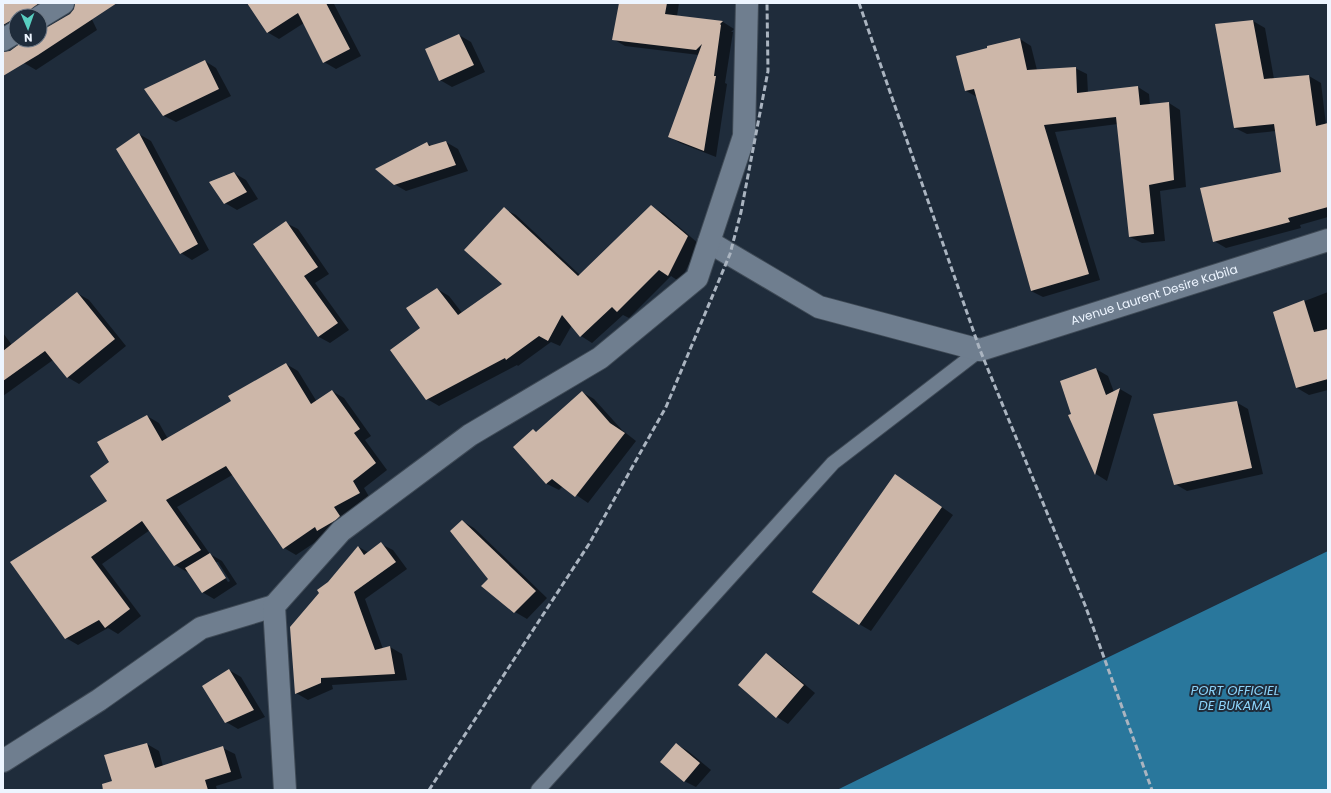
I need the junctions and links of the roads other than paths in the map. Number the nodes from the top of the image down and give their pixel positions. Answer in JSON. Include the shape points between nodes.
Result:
{"nodes":[{"id":1,"x":63,"y":3,"type":"edge"},
{"id":2,"x":747,"y":3,"type":"edge"},
{"id":3,"x":48,"y":12,"type":"edge"},
{"id":4,"x":1328,"y":240,"type":"edge"},
{"id":5,"x":709,"y":242,"type":"junction"},
{"id":6,"x":980,"y":350,"type":"junction"},
{"id":7,"x":274,"y":606,"type":"junction"},
{"id":8,"x":3,"y":761,"type":"edge"},
{"id":9,"x":285,"y":790,"type":"edge"},
{"id":10,"x":538,"y":790,"type":"edge"}],
"edges":[{"from":1,"to":3,"type":"street"},
{"from":2,"to":5,"type":"street","via":[[744,136]]},
{"from":4,"to":6,"type":"street","name":"Avenue Laurent Desire Kabila"},
{"from":5,"to":6,"type":"street","via":[[819,307]]},
{"from":5,"to":7,"type":"street","via":[[697,278],[600,358],[470,435],[341,531]]},
{"from":6,"to":10,"type":"lane","via":[[833,463]]},
{"from":7,"to":8,"type":"street","via":[[201,628],[100,700]]},
{"from":7,"to":9,"type":"street"}]}
